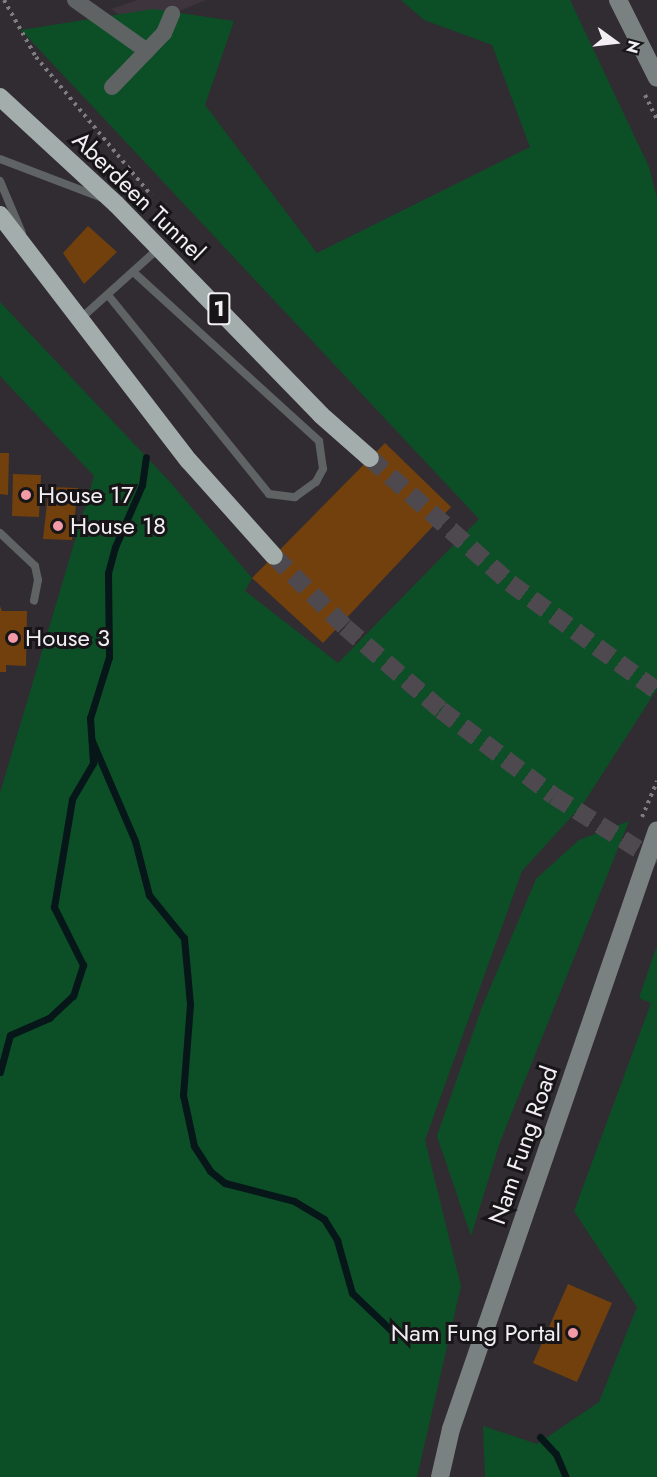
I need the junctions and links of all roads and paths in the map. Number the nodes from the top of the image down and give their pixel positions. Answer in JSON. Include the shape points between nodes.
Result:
{"nodes":[{"id":1,"x":4,"y":0,"type":"edge"},
{"id":2,"x":75,"y":0,"type":"edge"},
{"id":3,"x":618,"y":0,"type":"edge"},
{"id":4,"x":172,"y":14,"type":"dead end"},
{"id":5,"x":147,"y":51,"type":"junction"},
{"id":6,"x":657,"y":78,"type":"edge"},
{"id":7,"x":112,"y":87,"type":"dead end"},
{"id":8,"x":0,"y":97,"type":"edge"},
{"id":9,"x":0,"y":159,"type":"edge"},
{"id":10,"x":0,"y":181,"type":"edge"},
{"id":11,"x":151,"y":195,"type":"dead end"},
{"id":12,"x":116,"y":204,"type":"junction"},
{"id":13,"x":0,"y":215,"type":"edge"},
{"id":14,"x":159,"y":248,"type":"junction"},
{"id":15,"x":34,"y":262,"type":"junction"},
{"id":16,"x":133,"y":272,"type":"junction"},
{"id":17,"x":108,"y":295,"type":"junction"},
{"id":18,"x":79,"y":321,"type":"junction"},
{"id":19,"x":370,"y":458,"type":"tunnel mouth"},
{"id":20,"x":0,"y":533,"type":"edge"},
{"id":21,"x":274,"y":556,"type":"tunnel mouth"},
{"id":22,"x":34,"y":602,"type":"dead end"},
{"id":23,"x":657,"y":830,"type":"edge"},
{"id":24,"x":440,"y":1477,"type":"edge"}],
"edges":[{"from":1,"to":11,"type":"path","via":[[36,57]]},
{"from":2,"to":5,"type":"street"},
{"from":3,"to":6,"type":"main road"},
{"from":4,"to":5,"type":"street","via":[[164,33]]},
{"from":5,"to":7,"type":"street"},
{"from":8,"to":12,"type":"highway","name":"Aberdeen Tunnel","number":"1"},
{"from":9,"to":12,"type":"lane"},
{"from":10,"to":15,"type":"lane"},
{"from":12,"to":14,"type":"highway","name":"Aberdeen Tunnel","number":"1"},
{"from":13,"to":15,"type":"highway"},
{"from":14,"to":16,"type":"lane"},
{"from":14,"to":19,"type":"highway","name":"Aberdeen Tunnel","number":"1","via":[[321,415]]},
{"from":15,"to":18,"type":"highway"},
{"from":16,"to":17,"type":"lane"},
{"from":16,"to":17,"type":"lane","via":[[320,441],[323,469],[316,482],[296,497],[269,494]]},
{"from":17,"to":18,"type":"lane"},
{"from":18,"to":21,"type":"highway","via":[[189,461]]},
{"from":20,"to":22,"type":"lane","via":[[35,566],[38,580]]},
{"from":23,"to":24,"type":"main road","name":"Nam Fung Road","via":[[451,1429]]}]}
